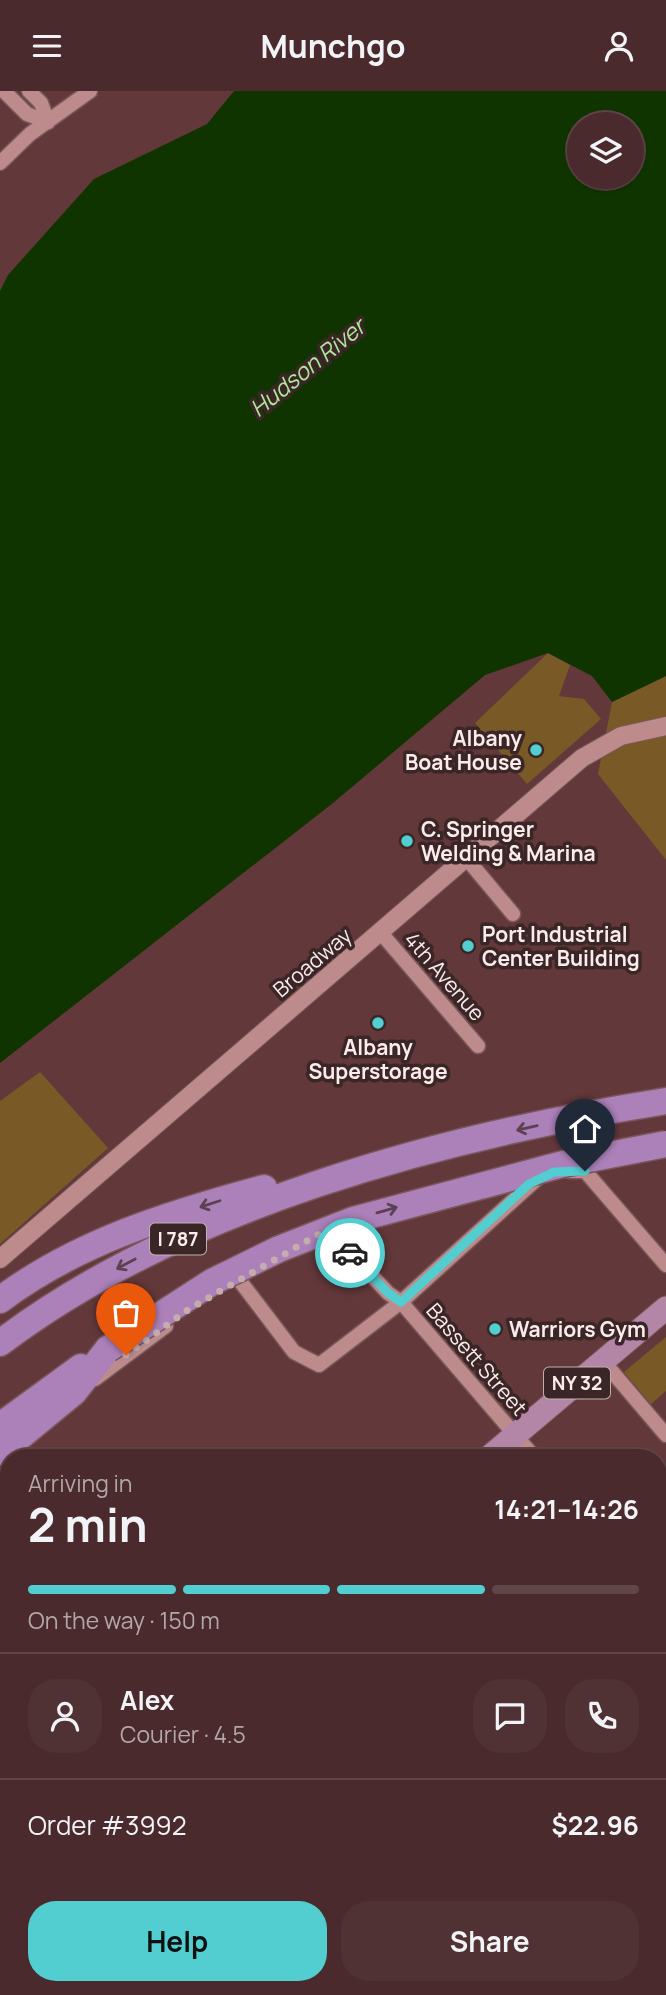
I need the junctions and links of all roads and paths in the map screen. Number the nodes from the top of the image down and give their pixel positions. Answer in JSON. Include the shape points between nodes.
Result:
{"nodes":[{"id":1,"x":4,"y":91,"type":"edge"},
{"id":2,"x":29,"y":91,"type":"edge"},
{"id":3,"x":90,"y":91,"type":"edge"},
{"id":4,"x":48,"y":123,"type":"junction"},
{"id":5,"x":0,"y":163,"type":"edge"},
{"id":6,"x":666,"y":726,"type":"edge"},
{"id":7,"x":467,"y":859,"type":"junction"},
{"id":8,"x":513,"y":914,"type":"dead end"},
{"id":9,"x":381,"y":933,"type":"junction"},
{"id":10,"x":478,"y":1046,"type":"dead end"},
{"id":11,"x":666,"y":1101,"type":"edge"},
{"id":12,"x":666,"y":1144,"type":"edge"},
{"id":13,"x":372,"y":1168,"type":"junction"},
{"id":14,"x":0,"y":1259,"type":"edge"},
{"id":15,"x":666,"y":1265,"type":"edge"},
{"id":16,"x":240,"y":1281,"type":"junction"},
{"id":17,"x":0,"y":1300,"type":"edge"},
{"id":18,"x":401,"y":1302,"type":"junction"},
{"id":19,"x":666,"y":1308,"type":"edge"},
{"id":20,"x":0,"y":1343,"type":"edge"},
{"id":21,"x":107,"y":1349,"type":"junction"},
{"id":22,"x":603,"y":1361,"type":"junction"},
{"id":23,"x":0,"y":1426,"type":"edge"},
{"id":24,"x":515,"y":1434,"type":"junction"},
{"id":25,"x":666,"y":1435,"type":"edge"},
{"id":26,"x":5,"y":1449,"type":"edge"},
{"id":27,"x":18,"y":1449,"type":"edge"},
{"id":28,"x":498,"y":1449,"type":"edge"},
{"id":29,"x":528,"y":1449,"type":"edge"}],
"edges":[{"from":1,"to":4,"type":"street","via":[[27,114]]},
{"from":2,"to":4,"type":"street","via":[[41,103]]},
{"from":3,"to":4,"type":"street"},
{"from":4,"to":5,"type":"street"},
{"from":6,"to":7,"type":"street","name":"Broadway","via":[[621,736],[582,758]]},
{"from":7,"to":8,"type":"street"},
{"from":7,"to":9,"type":"street","name":"Broadway"},
{"from":9,"to":10,"type":"street","name":"4th Avenue"},
{"from":9,"to":14,"type":"street","name":"Broadway"},
{"from":11,"to":13,"type":"highway","number":"I 787","one_way":true,"via":[[535,1126]]},
{"from":21,"to":12,"type":"highway","number":"I 787","one_way":true,"bridge":true,"via":[[212,1282],[352,1220],[563,1164]]},
{"from":13,"to":17,"type":"highway","one_way":true,"via":[[265,1188],[147,1224],[68,1257]]},
{"from":13,"to":20,"type":"highway","number":"I 787","one_way":true,"via":[[254,1208],[147,1253],[50,1307]]},
{"from":15,"to":18,"type":"street","via":[[585,1171],[554,1172],[529,1184]]},
{"from":16,"to":18,"type":"street","name":"Bassett Street","via":[[328,1229]]},
{"from":16,"to":18,"type":"street","via":[[294,1352],[319,1365]]},
{"from":16,"to":27,"type":"street","via":[[189,1309],[105,1371]]},
{"from":18,"to":24,"type":"street","name":"Bassett Street"},
{"from":19,"to":22,"type":"main road","number":"NY 32"},
{"from":21,"to":23,"type":"highway","number":"I 787"},
{"from":21,"to":26,"type":"highway","via":[[74,1392]]},
{"from":22,"to":24,"type":"main road","number":"NY 32"},
{"from":22,"to":25,"type":"street"},
{"from":24,"to":28,"type":"main road","number":"NY 32"},
{"from":24,"to":29,"type":"street","name":"Bassett Street"}]}
